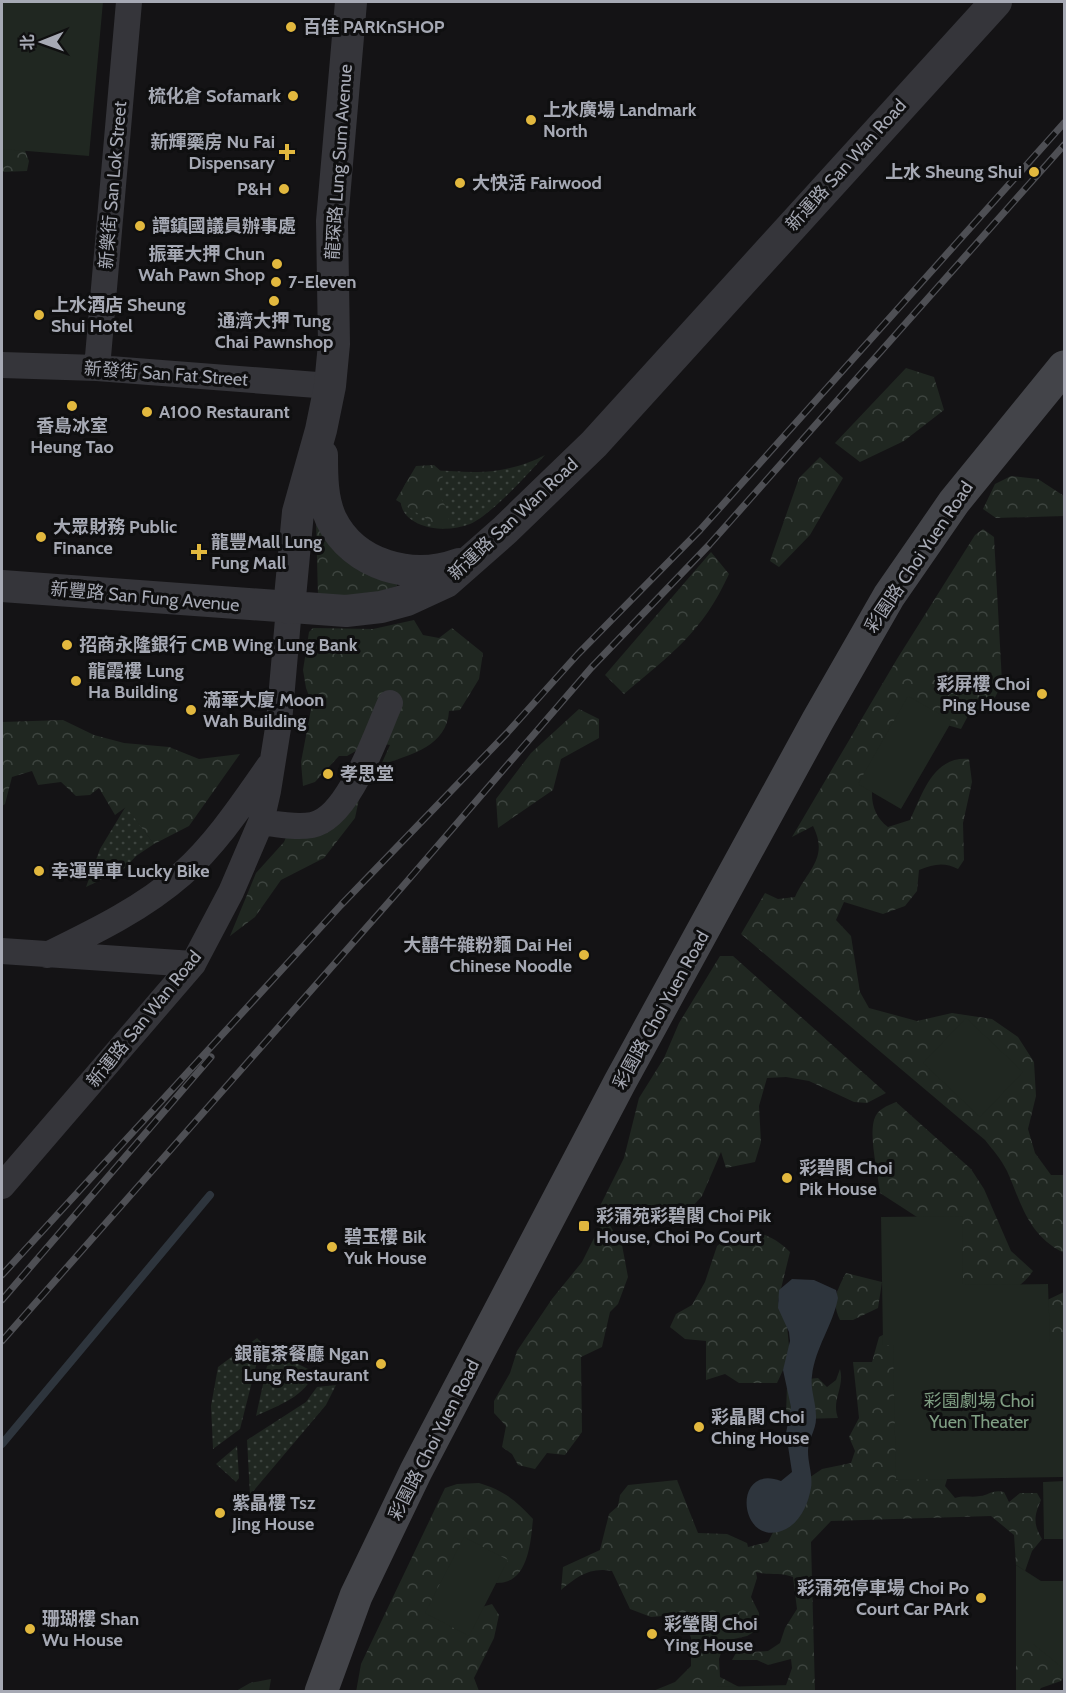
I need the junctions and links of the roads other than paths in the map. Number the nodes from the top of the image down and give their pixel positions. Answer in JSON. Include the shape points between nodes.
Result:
{"nodes":[{"id":1,"x":129,"y":2,"type":"edge"},
{"id":2,"x":351,"y":2,"type":"edge"},
{"id":3,"x":996,"y":2,"type":"edge"},
{"id":4,"x":971,"y":15,"type":"edge"},
{"id":5,"x":2,"y":365,"type":"edge"},
{"id":6,"x":1065,"y":367,"type":"edge"},
{"id":7,"x":97,"y":368,"type":"junction"},
{"id":8,"x":330,"y":386,"type":"junction"},
{"id":9,"x":321,"y":430,"type":"junction"},
{"id":10,"x":474,"y":559,"type":"junction"},
{"id":11,"x":2,"y":586,"type":"edge"},
{"id":12,"x":289,"y":608,"type":"junction"},
{"id":13,"x":390,"y":703,"type":"dead end"},
{"id":14,"x":273,"y":760,"type":"junction"},
{"id":15,"x":261,"y":822,"type":"junction"},
{"id":16,"x":2,"y":951,"type":"edge"},
{"id":17,"x":47,"y":955,"type":"junction"},
{"id":18,"x":193,"y":964,"type":"junction"},
{"id":19,"x":2,"y":1186,"type":"edge"},
{"id":20,"x":321,"y":1692,"type":"edge"}],
"edges":[{"from":1,"to":7,"type":"street","name":"新樂街 San Lok Street"},
{"from":2,"to":8,"type":"street","name":"龍琛路 Lung Sum Avenue","via":[[332,221],[334,344]]},
{"from":3,"to":4,"type":"street","name":"新運路 San Wan Road"},
{"from":4,"to":10,"type":"street","name":"新運路 San Wan Road","via":[[594,444]]},
{"from":5,"to":7,"type":"street","name":"新發街 San Fat Street"},
{"from":6,"to":20,"type":"main road","name":"彩園路 Choi Yuen Road","via":[[954,502],[889,596],[818,720],[620,1082],[416,1471],[356,1596]]},
{"from":7,"to":8,"type":"street","name":"新發街 San Fat Street"},
{"from":8,"to":9,"type":"street","name":"龍琛路 Lung Sum Avenue"},
{"from":9,"to":10,"type":"street","name":"龍琛路 Lung Sum Avenue","via":[[325,501],[337,530],[356,550],[382,565],[419,571],[442,570]]},
{"from":9,"to":12,"type":"street","name":"龍琛路 Lung Sum Avenue","via":[[298,512]]},
{"from":10,"to":12,"type":"street","name":"新運路 San Wan Road","via":[[446,582],[390,605],[346,611]]},
{"from":11,"to":12,"type":"street","name":"新豐路 San Fung Avenue"},
{"from":12,"to":14,"type":"street","name":"新運路 San Wan Road"},
{"from":13,"to":15,"type":"street","via":[[350,791],[335,810],[314,825]]},
{"from":14,"to":15,"type":"street","name":"新運路 San Wan Road"},
{"from":14,"to":17,"type":"street","via":[[236,813],[182,874],[117,920]]},
{"from":15,"to":18,"type":"street","name":"新運路 San Wan Road","via":[[231,892]]},
{"from":16,"to":17,"type":"street"},
{"from":17,"to":18,"type":"street"},
{"from":18,"to":19,"type":"street","name":"新運路 San Wan Road"}]}
